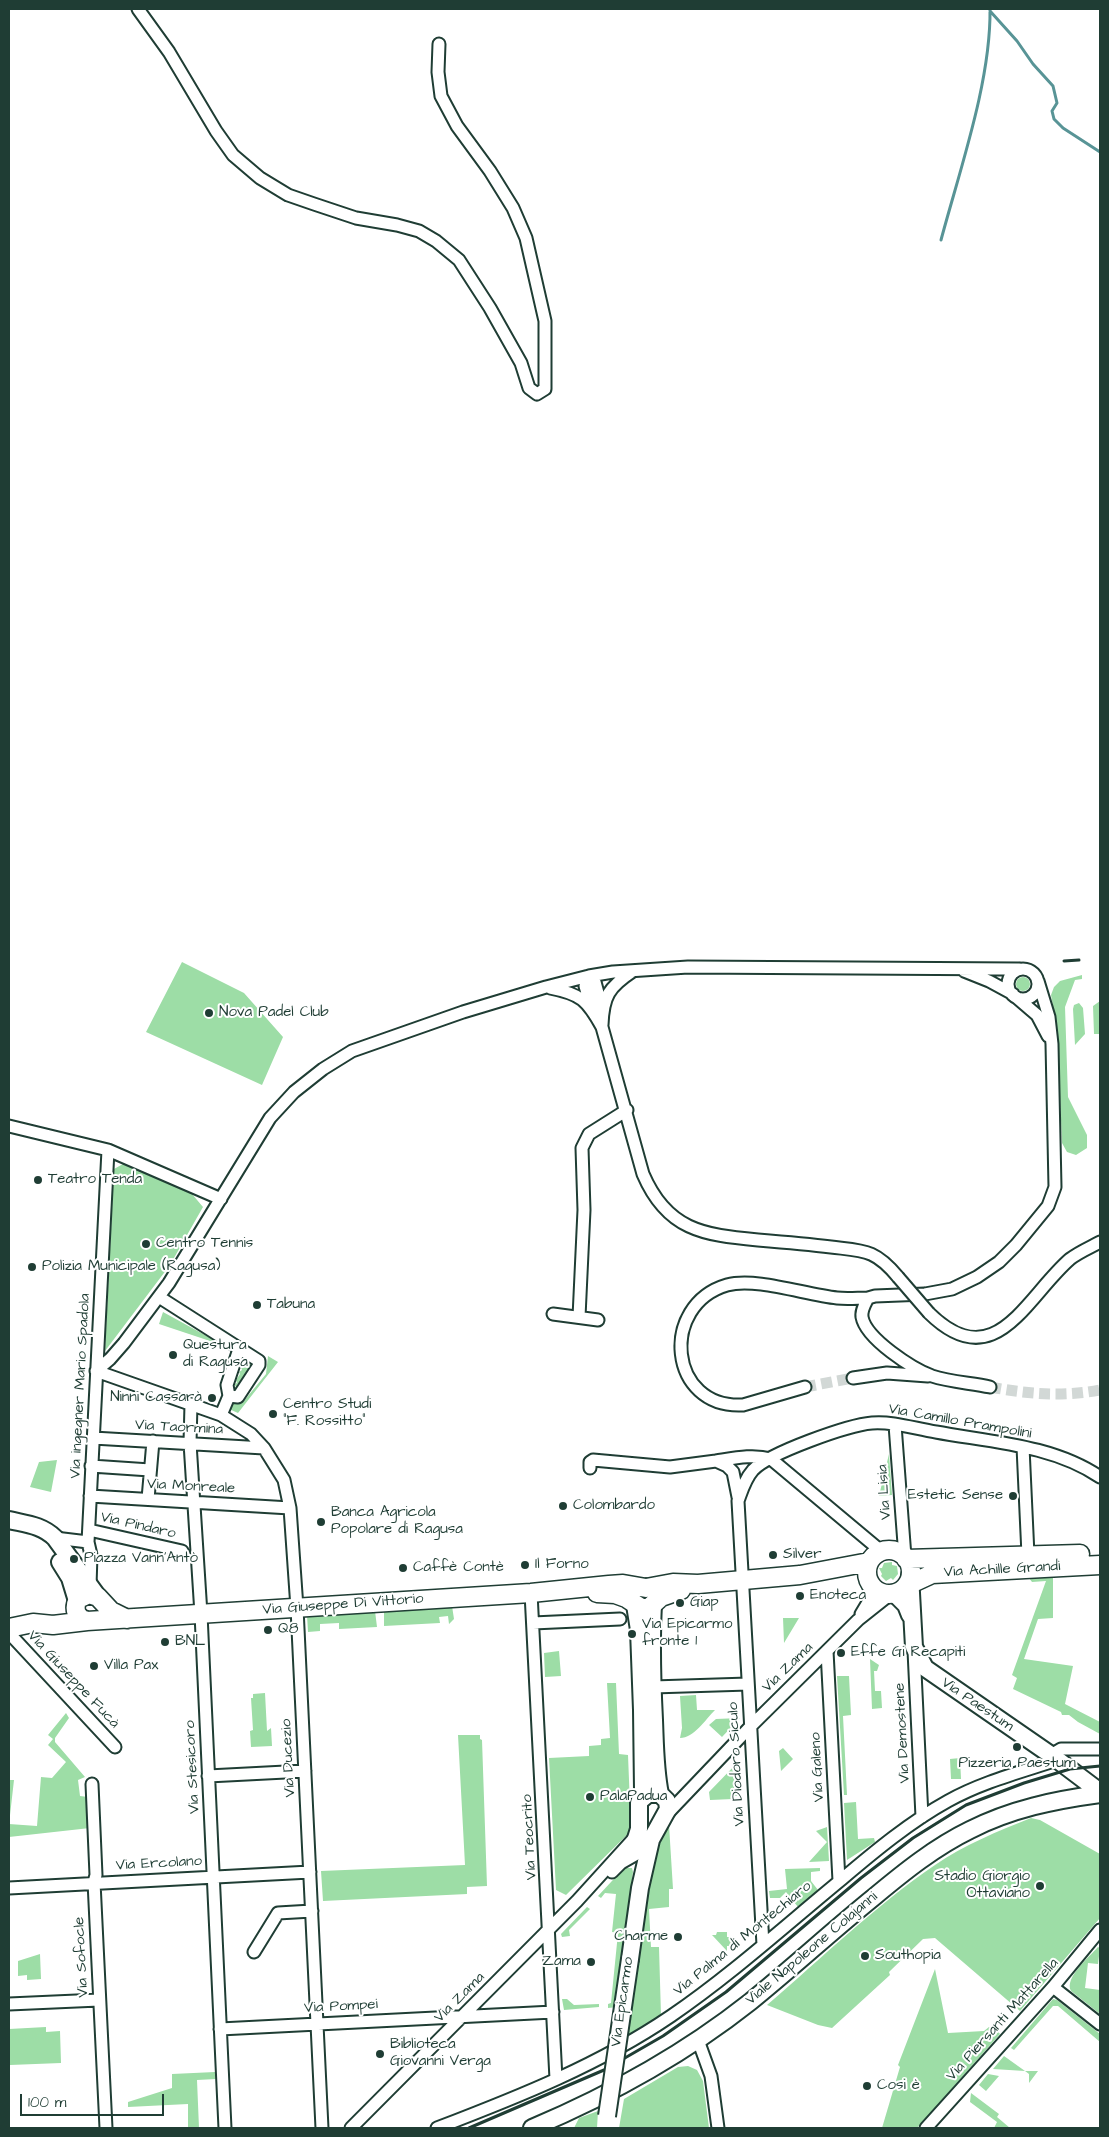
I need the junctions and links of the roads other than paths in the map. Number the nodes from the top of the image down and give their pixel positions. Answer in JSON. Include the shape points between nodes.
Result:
{"nodes":[{"id":1,"x":138,"y":9,"type":"edge"},
{"id":2,"x":440,"y":44,"type":"dead end"},
{"id":3,"x":948,"y":967,"type":"junction"},
{"id":4,"x":1019,"y":969,"type":"junction"},
{"id":5,"x":635,"y":970,"type":"junction"},
{"id":6,"x":589,"y":976,"type":"junction"},
{"id":7,"x":1038,"y":982,"type":"junction"},
{"id":8,"x":546,"y":987,"type":"junction"},
{"id":9,"x":1014,"y":996,"type":"junction"},
{"id":10,"x":597,"y":1008,"type":"junction"},
{"id":11,"x":1052,"y":1044,"type":"junction"},
{"id":12,"x":627,"y":1110,"type":"junction"},
{"id":13,"x":9,"y":1126,"type":"edge"},
{"id":14,"x":108,"y":1150,"type":"junction"},
{"id":15,"x":221,"y":1199,"type":"junction"},
{"id":16,"x":1100,"y":1242,"type":"edge"},
{"id":17,"x":159,"y":1298,"type":"junction"},
{"id":18,"x":868,"y":1298,"type":"junction"},
{"id":19,"x":553,"y":1314,"type":"dead end"},
{"id":20,"x":579,"y":1318,"type":"junction"},
{"id":21,"x":598,"y":1320,"type":"dead end"},
{"id":22,"x":239,"y":1349,"type":"junction"},
{"id":23,"x":96,"y":1371,"type":"junction"},
{"id":24,"x":932,"y":1376,"type":"junction"},
{"id":25,"x":853,"y":1378,"type":"tunnel mouth"},
{"id":26,"x":990,"y":1387,"type":"tunnel mouth"},
{"id":27,"x":805,"y":1388,"type":"tunnel mouth"},
{"id":28,"x":229,"y":1396,"type":"junction"},
{"id":29,"x":191,"y":1404,"type":"junction"},
{"id":30,"x":221,"y":1415,"type":"junction"},
{"id":31,"x":895,"y":1425,"type":"junction"},
{"id":32,"x":93,"y":1438,"type":"junction"},
{"id":33,"x":153,"y":1441,"type":"junction"},
{"id":34,"x":190,"y":1443,"type":"junction"},
{"id":35,"x":1023,"y":1447,"type":"junction"},
{"id":36,"x":264,"y":1448,"type":"junction"},
{"id":37,"x":771,"y":1459,"type":"junction"},
{"id":38,"x":716,"y":1461,"type":"junction"},
{"id":39,"x":91,"y":1466,"type":"junction"},
{"id":40,"x":590,"y":1468,"type":"dead end"},
{"id":41,"x":150,"y":1470,"type":"junction"},
{"id":42,"x":1100,"y":1477,"type":"edge"},
{"id":43,"x":90,"y":1496,"type":"junction"},
{"id":44,"x":148,"y":1499,"type":"junction"},
{"id":45,"x":738,"y":1501,"type":"junction"},
{"id":46,"x":193,"y":1502,"type":"junction"},
{"id":47,"x":290,"y":1508,"type":"junction"},
{"id":48,"x":9,"y":1525,"type":"edge"},
{"id":49,"x":89,"y":1535,"type":"junction"},
{"id":50,"x":55,"y":1538,"type":"junction"},
{"id":51,"x":182,"y":1551,"type":"dead end"},
{"id":52,"x":1100,"y":1553,"type":"edge"},
{"id":53,"x":1028,"y":1555,"type":"junction"},
{"id":54,"x":875,"y":1557,"type":"junction"},
{"id":55,"x":1100,"y":1565,"type":"edge"},
{"id":56,"x":800,"y":1575,"type":"junction"},
{"id":57,"x":903,"y":1578,"type":"junction"},
{"id":58,"x":743,"y":1580,"type":"junction"},
{"id":59,"x":871,"y":1584,"type":"junction"},
{"id":60,"x":531,"y":1592,"type":"junction"},
{"id":61,"x":96,"y":1596,"type":"junction"},
{"id":62,"x":644,"y":1598,"type":"junction"},
{"id":63,"x":76,"y":1602,"type":"junction"},
{"id":64,"x":297,"y":1608,"type":"junction"},
{"id":65,"x":201,"y":1614,"type":"junction"},
{"id":66,"x":128,"y":1619,"type":"junction"},
{"id":67,"x":620,"y":1619,"type":"dead end"},
{"id":68,"x":858,"y":1620,"type":"junction"},
{"id":69,"x":88,"y":1622,"type":"junction"},
{"id":70,"x":33,"y":1623,"type":"junction"},
{"id":71,"x":533,"y":1623,"type":"junction"},
{"id":72,"x":9,"y":1628,"type":"edge"},
{"id":73,"x":9,"y":1633,"type":"edge"},
{"id":74,"x":914,"y":1647,"type":"junction"},
{"id":75,"x":827,"y":1651,"type":"junction"},
{"id":76,"x":748,"y":1684,"type":"junction"},
{"id":77,"x":653,"y":1687,"type":"junction"},
{"id":78,"x":750,"y":1726,"type":"junction"},
{"id":79,"x":115,"y":1747,"type":"dead end"},
{"id":80,"x":1100,"y":1748,"type":"edge"},
{"id":81,"x":1059,"y":1761,"type":"junction"},
{"id":82,"x":305,"y":1771,"type":"junction"},
{"id":83,"x":208,"y":1776,"type":"junction"},
{"id":84,"x":697,"y":1781,"type":"junction"},
{"id":85,"x":92,"y":1784,"type":"dead end"},
{"id":86,"x":1100,"y":1793,"type":"edge"},
{"id":87,"x":661,"y":1795,"type":"junction"},
{"id":88,"x":642,"y":1799,"type":"junction"},
{"id":89,"x":667,"y":1814,"type":"junction"},
{"id":90,"x":922,"y":1817,"type":"junction"},
{"id":91,"x":638,"y":1851,"type":"junction"},
{"id":92,"x":310,"y":1872,"type":"junction"},
{"id":93,"x":213,"y":1877,"type":"junction"},
{"id":94,"x":839,"y":1881,"type":"junction"},
{"id":95,"x":94,"y":1882,"type":"junction"},
{"id":96,"x":9,"y":1888,"type":"edge"},
{"id":97,"x":640,"y":1888,"type":"junction"},
{"id":98,"x":589,"y":1890,"type":"junction"},
{"id":99,"x":312,"y":1912,"type":"junction"},
{"id":100,"x":549,"y":1929,"type":"junction"},
{"id":101,"x":1100,"y":1930,"type":"edge"},
{"id":102,"x":763,"y":1945,"type":"junction"},
{"id":103,"x":254,"y":1952,"type":"dead end"},
{"id":104,"x":1053,"y":1987,"type":"junction"},
{"id":105,"x":99,"y":2000,"type":"junction"},
{"id":106,"x":9,"y":2004,"type":"edge"},
{"id":107,"x":553,"y":2012,"type":"junction"},
{"id":108,"x":462,"y":2017,"type":"junction"},
{"id":109,"x":318,"y":2023,"type":"junction"},
{"id":110,"x":1100,"y":2024,"type":"edge"},
{"id":111,"x":220,"y":2029,"type":"junction"},
{"id":112,"x":698,"y":2040,"type":"junction"},
{"id":113,"x":556,"y":2079,"type":"junction"},
{"id":114,"x":563,"y":2122,"type":"edge"},
{"id":115,"x":606,"y":2124,"type":"edge"},
{"id":116,"x":106,"y":2128,"type":"edge"},
{"id":117,"x":225,"y":2128,"type":"edge"},
{"id":118,"x":322,"y":2128,"type":"edge"},
{"id":119,"x":351,"y":2128,"type":"edge"},
{"id":120,"x":437,"y":2128,"type":"edge"},
{"id":121,"x":532,"y":2128,"type":"edge"},
{"id":122,"x":718,"y":2128,"type":"edge"},
{"id":123,"x":926,"y":2128,"type":"edge"}],
"edges":[{"from":1,"to":2,"type":"street","via":[[169,52],[216,132],[234,155],[260,178],[288,195],[356,218],[419,231],[459,260],[516,355],[529,388],[537,394],[545,389],[545,321],[526,238],[513,208],[456,126],[441,96],[438,72]]},
{"from":3,"to":4,"type":"street"},
{"from":3,"to":5,"type":"street","via":[[688,966]]},
{"from":3,"to":9,"type":"street","via":[[973,974]]},
{"from":4,"to":7,"type":"street","via":[[1030,970]]},
{"from":4,"to":9,"type":"street","via":[[1008,979],[1009,990]]},
{"from":5,"to":6,"type":"street"},
{"from":5,"to":10,"type":"street","via":[[615,983]]},
{"from":6,"to":8,"type":"street"},
{"from":6,"to":10,"type":"street","via":[[595,982]]},
{"from":7,"to":9,"type":"street","via":[[1033,995],[1025,998]]},
{"from":7,"to":11,"type":"street","via":[[1049,1018]]},
{"from":8,"to":10,"type":"street","via":[[570,992]]},
{"from":8,"to":15,"type":"street","via":[[361,1048],[323,1069],[294,1092],[270,1118]]},
{"from":9,"to":11,"type":"street","via":[[1037,1015]]},
{"from":10,"to":12,"type":"street"},
{"from":11,"to":18,"type":"street","via":[[1055,1187],[1048,1206],[999,1262],[977,1277],[952,1289]]},
{"from":12,"to":16,"type":"street","bridge":true,"via":[[643,1174],[651,1191],[686,1226],[721,1237],[809,1244],[874,1254],[885,1261],[928,1313],[956,1332],[986,1337],[1010,1324],[1072,1258]]},
{"from":12,"to":20,"type":"street","via":[[589,1134],[582,1148],[584,1210]]},
{"from":13,"to":14,"type":"street"},
{"from":14,"to":15,"type":"street"},
{"from":14,"to":23,"type":"street","name":"Via ingegner Mario Spadola"},
{"from":15,"to":17,"type":"street"},
{"from":17,"to":22,"type":"street"},
{"from":17,"to":23,"type":"street","via":[[124,1343]]},
{"from":18,"to":24,"type":"street","via":[[862,1317],[874,1336],[896,1356]]},
{"from":18,"to":27,"type":"street","via":[[837,1298],[753,1284],[734,1284],[716,1289],[690,1313],[680,1342],[682,1362],[695,1386],[710,1398],[732,1406],[743,1405]]},
{"from":19,"to":20,"type":"street"},
{"from":20,"to":21,"type":"street"},
{"from":22,"to":28,"type":"street","via":[[227,1385]]},
{"from":22,"to":28,"type":"street","via":[[260,1364],[238,1397]]},
{"from":23,"to":29,"type":"street","name":"Via Ducezio"},
{"from":23,"to":32,"type":"street","name":"Via ingegner Mario Spadola"},
{"from":24,"to":25,"type":"street","via":[[887,1373]]},
{"from":24,"to":26,"type":"street"},
{"from":28,"to":30,"type":"street"},
{"from":29,"to":30,"type":"street","name":"Via Ducezio"},
{"from":29,"to":34,"type":"street","name":"Via Stesicoro"},
{"from":30,"to":36,"type":"street","name":"Via Ducezio","via":[[250,1434]]},
{"from":31,"to":35,"type":"street","name":"Via Camillo Prampolini"},
{"from":31,"to":37,"type":"street","name":"Via Camillo Prampolini","via":[[873,1423],[830,1433]]},
{"from":31,"to":57,"type":"street","name":"Via Lisia"},
{"from":32,"to":33,"type":"street","name":"Via Taormina"},
{"from":32,"to":39,"type":"street","name":"Via ingegner Mario Spadola"},
{"from":33,"to":34,"type":"street","name":"Via Taormina"},
{"from":33,"to":41,"type":"street"},
{"from":34,"to":36,"type":"street","name":"Via Taormina"},
{"from":34,"to":46,"type":"street","name":"Via Stesicoro"},
{"from":35,"to":42,"type":"street","name":"Via Camillo Prampolini","via":[[1078,1464]]},
{"from":35,"to":53,"type":"street"},
{"from":36,"to":47,"type":"street","name":"Via Ducezio","via":[[284,1480]]},
{"from":37,"to":38,"type":"street","via":[[747,1456]]},
{"from":37,"to":45,"type":"street","name":"Via Camillo Prampolini","via":[[754,1469]]},
{"from":37,"to":54,"type":"street"},
{"from":38,"to":40,"type":"street","via":[[670,1466],[593,1460]]},
{"from":38,"to":45,"type":"street","via":[[733,1472]]},
{"from":39,"to":41,"type":"street"},
{"from":39,"to":43,"type":"street","name":"Via ingegner Mario Spadola"},
{"from":41,"to":44,"type":"street"},
{"from":43,"to":44,"type":"street","name":"Via Monreale"},
{"from":43,"to":49,"type":"street","name":"Via ingegner Mario Spadola"},
{"from":44,"to":46,"type":"street","name":"Via Monreale"},
{"from":45,"to":58,"type":"street","name":"Via Camillo Prampolini"},
{"from":46,"to":47,"type":"street","name":"Via Monreale"},
{"from":46,"to":65,"type":"street","name":"Via Stesicoro"},
{"from":47,"to":64,"type":"street","name":"Via Ducezio"},
{"from":48,"to":50,"type":"main road","via":[[39,1527]]},
{"from":48,"to":63,"type":"main road","via":[[48,1545],[70,1578]]},
{"from":49,"to":50,"type":"street","name":"Via Pindaro"},
{"from":49,"to":51,"type":"street","name":"Via Pindaro"},
{"from":49,"to":61,"type":"street","name":"Via ingegner Mario Spadola"},
{"from":50,"to":61,"type":"main road"},
{"from":52,"to":53,"type":"main road","name":"Via Achille Grandi"},
{"from":53,"to":57,"type":"main road","name":"Via Achille Grandi"},
{"from":54,"to":56,"type":"main road"},
{"from":54,"to":57,"type":"main road","via":[[894,1551]]},
{"from":54,"to":59,"type":"main road","via":[[867,1574]]},
{"from":55,"to":57,"type":"main road","name":"Via Achille Grandi"},
{"from":56,"to":58,"type":"main road"},
{"from":56,"to":59,"type":"main road","via":[[860,1578]]},
{"from":57,"to":59,"type":"main road","via":[[881,1592]]},
{"from":57,"to":68,"type":"street"},
{"from":57,"to":74,"type":"main road","name":"Via Paestum"},
{"from":58,"to":62,"type":"main road","via":[[698,1584]]},
{"from":58,"to":76,"type":"street","name":"Via Diodoro Siculo"},
{"from":59,"to":68,"type":"street","via":[[870,1599]]},
{"from":60,"to":62,"type":"main road","name":"Via Giuseppe Di Vittorio","via":[[623,1584]]},
{"from":60,"to":64,"type":"main road","name":"Via Giuseppe Di Vittorio"},
{"from":60,"to":71,"type":"street","name":"Via Teocrito"},
{"from":61,"to":63,"type":"main road","via":[[86,1594]]},
{"from":61,"to":66,"type":"main road","via":[[111,1611]]},
{"from":61,"to":69,"type":"main road","via":[[102,1610],[100,1616]]},
{"from":62,"to":77,"type":"main road","via":[[651,1630]]},
{"from":62,"to":88,"type":"main road","via":[[639,1630]]},
{"from":63,"to":69,"type":"main road","via":[[77,1616]]},
{"from":63,"to":70,"type":"main road","via":[[60,1613]]},
{"from":64,"to":65,"type":"main road","name":"Via Giuseppe Di Vittorio"},
{"from":64,"to":82,"type":"street","name":"Via Ducezio"},
{"from":65,"to":66,"type":"main road","name":"Via Giuseppe Di Vittorio"},
{"from":65,"to":83,"type":"street","name":"Via Stesicoro"},
{"from":66,"to":69,"type":"main road","name":"Via Giuseppe Di Vittorio"},
{"from":67,"to":71,"type":"street"},
{"from":68,"to":75,"type":"street","name":"Via Zama"},
{"from":69,"to":70,"type":"main road","name":"Via Giuseppe Di Vittorio","via":[[53,1626]]},
{"from":70,"to":72,"type":"main road"},
{"from":71,"to":100,"type":"street","name":"Via Teocrito"},
{"from":73,"to":79,"type":"street","name":"Via Giuseppe Fucà"},
{"from":74,"to":81,"type":"main road","name":"Via Paestum","via":[[932,1674]]},
{"from":74,"to":90,"type":"street","name":"Via Demostene"},
{"from":75,"to":78,"type":"street","name":"Via Zama"},
{"from":75,"to":94,"type":"street","name":"Via Galeno"},
{"from":76,"to":77,"type":"street"},
{"from":76,"to":78,"type":"street","name":"Via Diodoro Siculo"},
{"from":77,"to":87,"type":"main road","via":[[656,1771]]},
{"from":78,"to":84,"type":"street","name":"Via Zama"},
{"from":78,"to":102,"type":"street","name":"Via Diodoro Siculo"},
{"from":80,"to":81,"type":"street","name":"Via Palma di Montechiaro","via":[[1062,1749]]},
{"from":81,"to":86,"type":"main road","name":"Via Paestum"},
{"from":81,"to":90,"type":"street","name":"Via Palma di Montechiaro","via":[[973,1789]]},
{"from":82,"to":83,"type":"street"},
{"from":82,"to":92,"type":"street","name":"Via Ducezio"},
{"from":83,"to":93,"type":"street","name":"Via Stesicoro"},
{"from":84,"to":87,"type":"street","via":[[673,1794]]},
{"from":84,"to":89,"type":"street","name":"Via Zama"},
{"from":85,"to":95,"type":"street","name":"Via Sofocle"},
{"from":86,"to":112,"type":"main road","name":"Viale Napoleone Colajanni","via":[[1013,1812],[970,1830],[938,1849],[900,1876],[750,2002]]},
{"from":87,"to":88,"type":"main road","via":[[648,1794]]},
{"from":87,"to":89,"type":"main road","via":[[668,1804]]},
{"from":88,"to":91,"type":"main road","via":[[639,1803]]},
{"from":89,"to":91,"type":"main road"},
{"from":90,"to":94,"type":"street","name":"Via Palma di Montechiaro"},
{"from":91,"to":97,"type":"main road"},
{"from":91,"to":97,"type":"main road"},
{"from":91,"to":98,"type":"street"},
{"from":91,"to":98,"type":"street","via":[[602,1871]]},
{"from":92,"to":93,"type":"street","name":"Via Ercolano"},
{"from":92,"to":99,"type":"street","name":"Via Ducezio"},
{"from":93,"to":95,"type":"street","name":"Via Ercolano"},
{"from":93,"to":111,"type":"street","name":"Via Stesicoro"},
{"from":94,"to":102,"type":"street","name":"Via Palma di Montechiaro"},
{"from":95,"to":96,"type":"street","name":"Via Ercolano"},
{"from":95,"to":105,"type":"street","name":"Via Sofocle"},
{"from":97,"to":115,"type":"main road","name":"Via Epicarmo","bridge":true},
{"from":98,"to":100,"type":"street","name":"Via Zama"},
{"from":99,"to":103,"type":"street","via":[[278,1913]]},
{"from":99,"to":109,"type":"street","name":"Via Ducezio"},
{"from":100,"to":107,"type":"street","name":"Via Teocrito"},
{"from":100,"to":108,"type":"street","name":"Via Zama"},
{"from":101,"to":104,"type":"street","name":"Via Piersanti Mattarella"},
{"from":102,"to":113,"type":"street","name":"Via Palma di Montechiaro","via":[[670,2017]]},
{"from":104,"to":110,"type":"street"},
{"from":104,"to":123,"type":"street","name":"Via Piersanti Mattarella"},
{"from":105,"to":106,"type":"street"},
{"from":105,"to":116,"type":"street","name":"Via Sofocle"},
{"from":107,"to":108,"type":"street","name":"Via Pompei"},
{"from":107,"to":113,"type":"street","name":"Via Teocrito"},
{"from":108,"to":109,"type":"street","name":"Via Pompei"},
{"from":108,"to":119,"type":"street","name":"Via Zama"},
{"from":109,"to":111,"type":"street","name":"Via Pompei"},
{"from":109,"to":118,"type":"street","name":"Via Ducezio"},
{"from":111,"to":117,"type":"street","name":"Via Stesicoro"},
{"from":112,"to":114,"type":"main road","name":"Viale Napoleone Colajanni"},
{"from":112,"to":122,"type":"street","via":[[711,2076]]},
{"from":113,"to":120,"type":"street","name":"Via Palma di Montechiaro"},
{"from":114,"to":121,"type":"main road","name":"Viale Napoleone Colajanni"}]}
